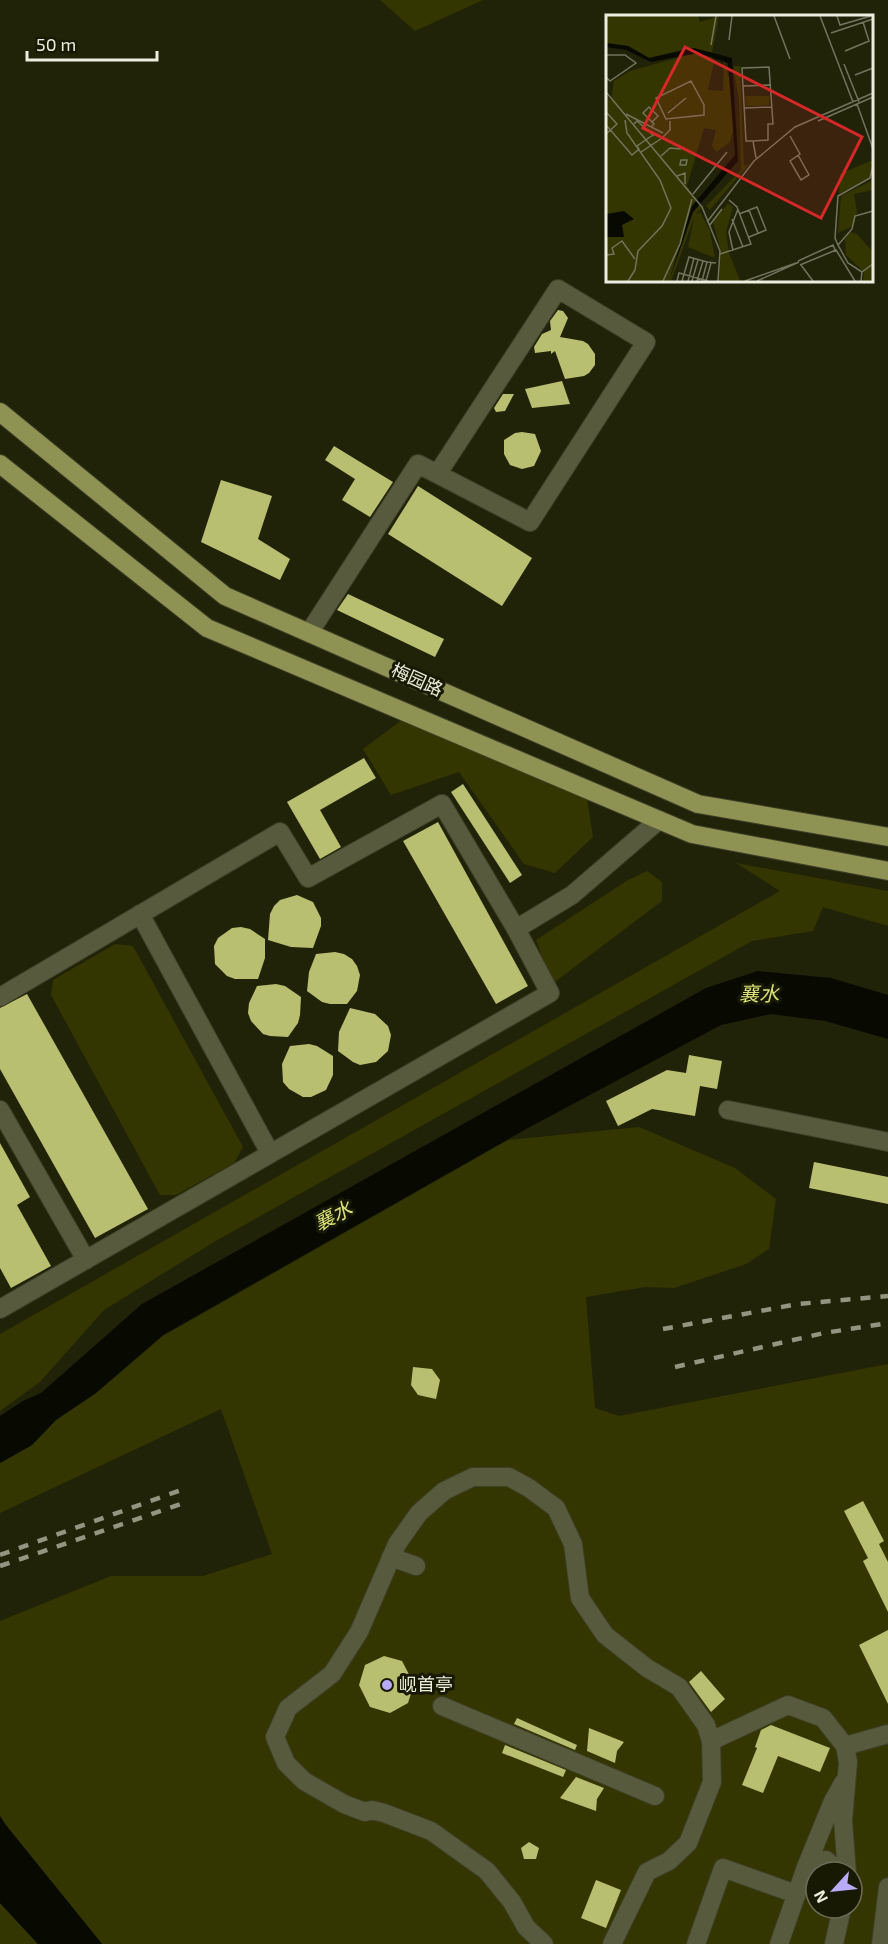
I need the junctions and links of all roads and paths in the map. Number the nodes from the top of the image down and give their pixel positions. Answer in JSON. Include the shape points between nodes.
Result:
{"nodes":[{"id":1,"x":0,"y":412,"type":"edge"},
{"id":2,"x":0,"y":464,"type":"edge"},
{"id":3,"x":438,"y":472,"type":"junction"},
{"id":4,"x":309,"y":633,"type":"junction"},
{"id":5,"x":659,"y":820,"type":"junction"},
{"id":6,"x":888,"y":837,"type":"edge"},
{"id":7,"x":888,"y":872,"type":"edge"},
{"id":8,"x":140,"y":914,"type":"junction"},
{"id":9,"x":516,"y":929,"type":"junction"},
{"id":10,"x":0,"y":997,"type":"edge"},
{"id":11,"x":0,"y":1110,"type":"edge"},
{"id":12,"x":728,"y":1110,"type":"dead end"},
{"id":13,"x":888,"y":1142,"type":"edge"},
{"id":14,"x":270,"y":1154,"type":"junction"},
{"id":15,"x":86,"y":1260,"type":"junction"},
{"id":16,"x":0,"y":1309,"type":"edge"},
{"id":17,"x":392,"y":1557,"type":"junction"},
{"id":18,"x":416,"y":1566,"type":"dead end"},
{"id":19,"x":441,"y":1706,"type":"dead end"},
{"id":20,"x":888,"y":1734,"type":"edge"},
{"id":21,"x":711,"y":1741,"type":"junction"},
{"id":22,"x":845,"y":1746,"type":"junction"},
{"id":23,"x":846,"y":1777,"type":"junction"},
{"id":24,"x":655,"y":1796,"type":"dead end"},
{"id":25,"x":809,"y":1860,"type":"edge"},
{"id":26,"x":846,"y":1860,"type":"edge"},
{"id":27,"x":804,"y":1872,"type":"edge"},
{"id":28,"x":888,"y":1887,"type":"edge"},
{"id":29,"x":796,"y":1894,"type":"junction"},
{"id":30,"x":839,"y":1920,"type":"edge"},
{"id":31,"x":544,"y":1944,"type":"edge"},
{"id":32,"x":612,"y":1944,"type":"edge"},
{"id":33,"x":696,"y":1944,"type":"edge"},
{"id":34,"x":779,"y":1944,"type":"edge"},
{"id":35,"x":834,"y":1944,"type":"edge"},
{"id":36,"x":881,"y":1944,"type":"edge"}],
"edges":[{"from":1,"to":4,"type":"main road","name":"梅园路","via":[[225,596]]},
{"from":2,"to":5,"type":"main road","name":"梅园路","via":[[207,628]]},
{"from":3,"to":3,"type":"street","via":[[530,522],[646,342],[558,289]]},
{"from":3,"to":4,"type":"street","via":[[418,464]]},
{"from":4,"to":6,"type":"main road","name":"梅园路","via":[[699,804]]},
{"from":5,"to":7,"type":"main road","name":"梅园路","via":[[692,834]]},
{"from":5,"to":9,"type":"street","via":[[572,895]]},
{"from":8,"to":9,"type":"street","via":[[280,832],[308,878],[442,804]]},
{"from":8,"to":10,"type":"street"},
{"from":8,"to":14,"type":"street"},
{"from":9,"to":14,"type":"street","via":[[549,993]]},
{"from":11,"to":15,"type":"street"},
{"from":12,"to":13,"type":"street"},
{"from":14,"to":15,"type":"street"},
{"from":15,"to":16,"type":"street"},
{"from":17,"to":18,"type":"street"},
{"from":17,"to":21,"type":"street","via":[[419,1513],[444,1491],[473,1477],[509,1477],[529,1488],[556,1508],[573,1544],[580,1598],[605,1635],[679,1687],[706,1725]]},
{"from":17,"to":31,"type":"street","via":[[359,1632],[332,1674],[288,1708],[275,1737],[285,1762],[304,1781],[344,1804],[365,1812],[384,1813],[431,1831],[487,1871],[526,1927]]},
{"from":19,"to":24,"type":"street"},
{"from":20,"to":22,"type":"street"},
{"from":21,"to":22,"type":"street","via":[[788,1705],[823,1718]]},
{"from":21,"to":32,"type":"street","via":[[712,1782],[688,1842],[669,1861],[647,1872]]},
{"from":22,"to":23,"type":"street"},
{"from":23,"to":25,"type":"street"},
{"from":23,"to":26,"type":"street","via":[[843,1821]]},
{"from":27,"to":29,"type":"street"},
{"from":28,"to":36,"type":"street"},
{"from":29,"to":33,"type":"street","via":[[723,1868]]},
{"from":29,"to":34,"type":"street"},
{"from":30,"to":35,"type":"street"}]}
